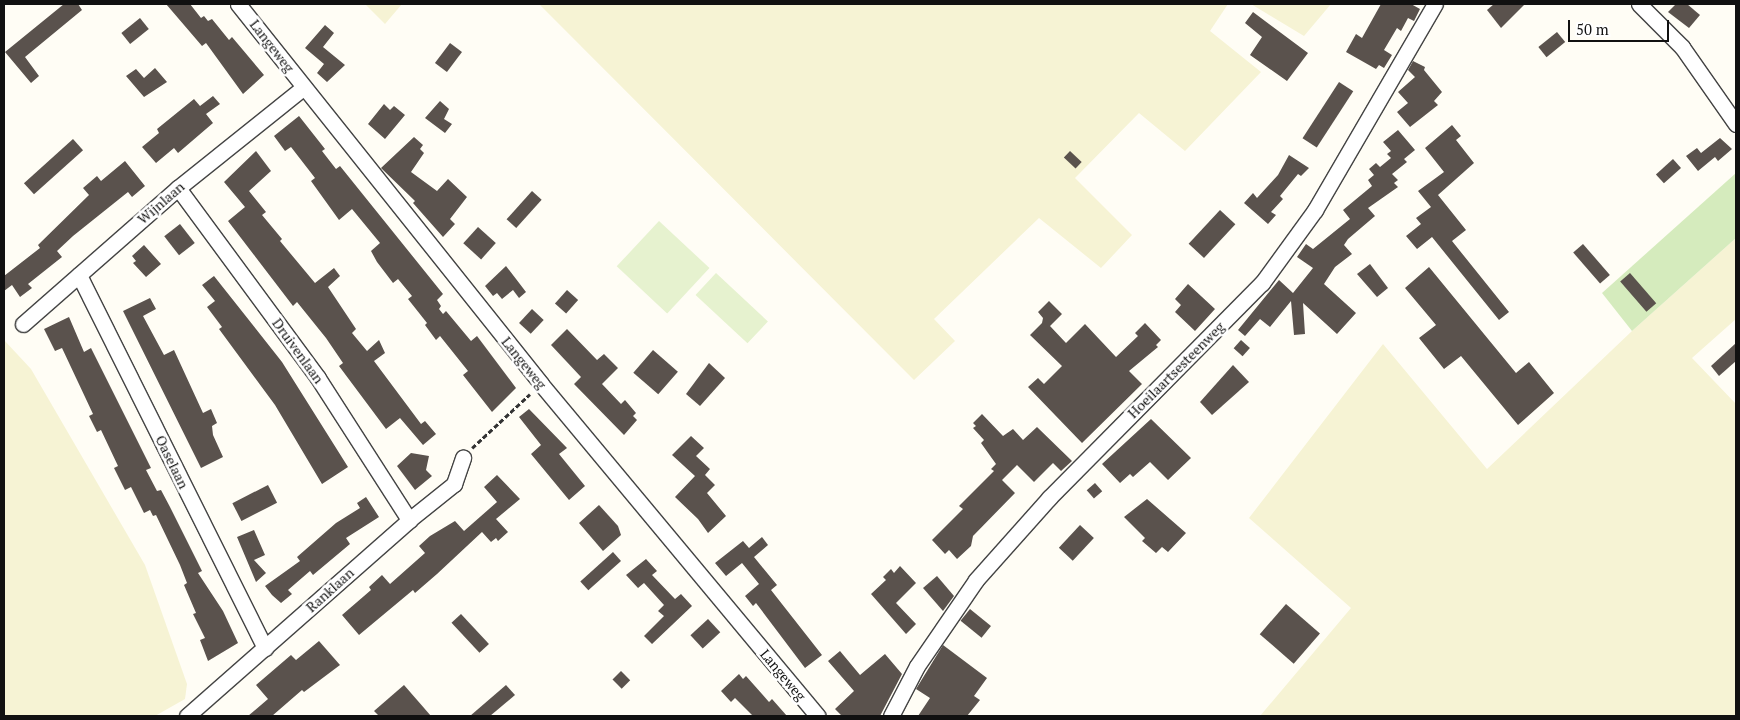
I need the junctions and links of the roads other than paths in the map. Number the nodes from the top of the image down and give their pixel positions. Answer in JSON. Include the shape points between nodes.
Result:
{"nodes":[{"id":1,"x":238,"y":4,"type":"edge"},
{"id":2,"x":1435,"y":4,"type":"edge"},
{"id":3,"x":1639,"y":4,"type":"edge"},
{"id":4,"x":304,"y":87,"type":"junction"},
{"id":5,"x":1736,"y":124,"type":"edge"},
{"id":6,"x":178,"y":188,"type":"junction"},
{"id":7,"x":79,"y":275,"type":"junction"},
{"id":8,"x":23,"y":324,"type":"dead end"},
{"id":9,"x":462,"y":458,"type":"road end"},
{"id":10,"x":408,"y":520,"type":"junction"},
{"id":11,"x":264,"y":648,"type":"junction"},
{"id":12,"x":186,"y":716,"type":"edge"},
{"id":13,"x":818,"y":716,"type":"edge"},
{"id":14,"x":891,"y":716,"type":"edge"}],
"edges":[{"from":1,"to":4,"type":"street","name":"Langeweg"},
{"from":2,"to":14,"type":"street","name":"Hoeilaartsesteenweg","via":[[1315,210],[1262,283],[1049,498],[976,580],[917,666]]},
{"from":3,"to":5,"type":"street","via":[[1682,47]]},
{"from":4,"to":6,"type":"street","name":"Wijnlaan"},
{"from":4,"to":13,"type":"street","name":"Langeweg","via":[[541,384]]},
{"from":6,"to":7,"type":"street","name":"Wijnlaan"},
{"from":6,"to":10,"type":"street","name":"Druivenlaan","via":[[318,378]]},
{"from":7,"to":8,"type":"street","name":"Wijnlaan"},
{"from":7,"to":11,"type":"street","name":"Oaselaan"},
{"from":9,"to":10,"type":"street","name":"Ranklaan","via":[[454,484]]},
{"from":10,"to":11,"type":"street","name":"Ranklaan"},
{"from":11,"to":12,"type":"street","name":"Ranklaan"}]}
